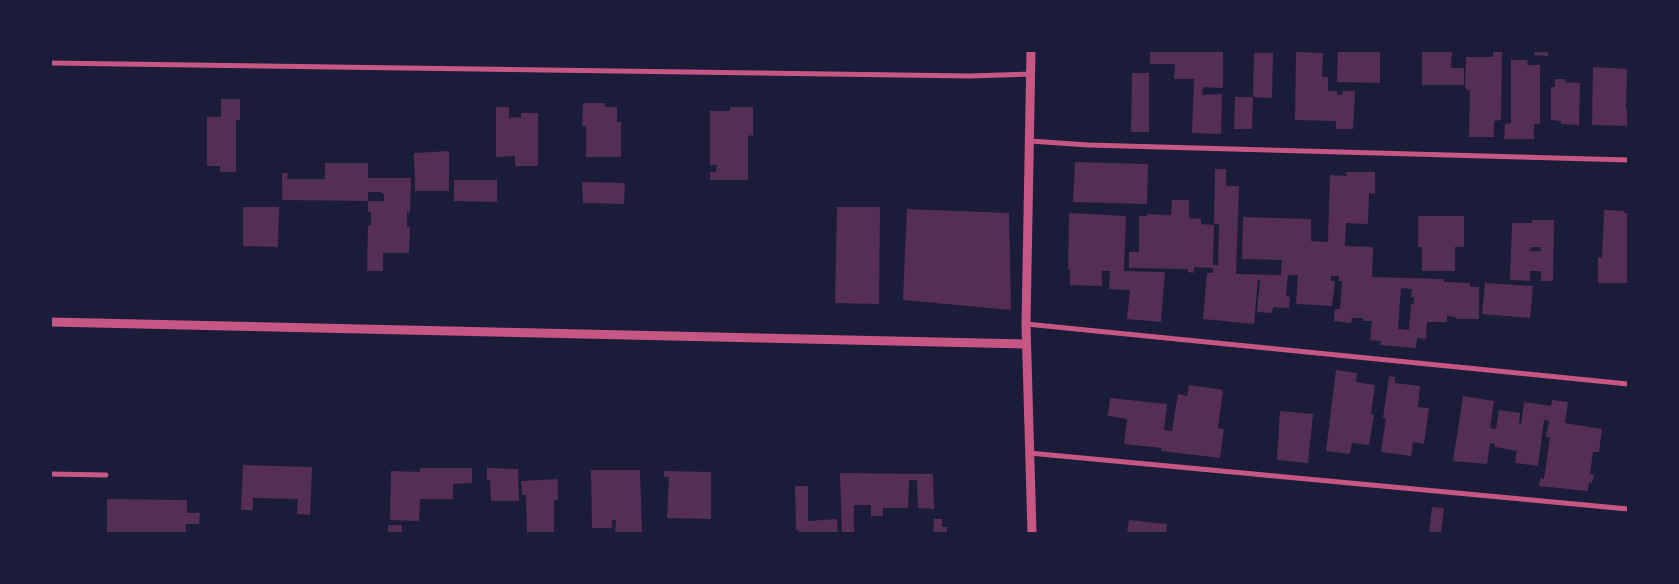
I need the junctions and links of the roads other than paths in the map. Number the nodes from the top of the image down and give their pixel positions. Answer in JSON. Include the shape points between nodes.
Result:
{"nodes":[{"id":1,"x":1031,"y":51,"type":"edge"},
{"id":2,"x":51,"y":63,"type":"edge"},
{"id":3,"x":1032,"y":74,"type":"junction"},
{"id":4,"x":1030,"y":141,"type":"junction"},
{"id":5,"x":1628,"y":160,"type":"edge"},
{"id":6,"x":51,"y":322,"type":"edge"},
{"id":7,"x":1026,"y":324,"type":"junction"},
{"id":8,"x":1026,"y":344,"type":"junction"},
{"id":9,"x":1628,"y":384,"type":"edge"},
{"id":10,"x":1029,"y":454,"type":"junction"},
{"id":11,"x":51,"y":474,"type":"edge"},
{"id":12,"x":106,"y":475,"type":"dead end"},
{"id":13,"x":1628,"y":509,"type":"edge"},
{"id":14,"x":1032,"y":533,"type":"edge"}],
"edges":[{"from":1,"to":3,"type":"street"},
{"from":2,"to":3,"type":"street","via":[[970,76]]},
{"from":3,"to":4,"type":"street"},
{"from":4,"to":5,"type":"street"},
{"from":4,"to":7,"type":"street"},
{"from":6,"to":8,"type":"street"},
{"from":7,"to":8,"type":"street"},
{"from":7,"to":9,"type":"street"},
{"from":8,"to":10,"type":"street"},
{"from":10,"to":13,"type":"street"},
{"from":10,"to":14,"type":"street"},
{"from":11,"to":12,"type":"street"}]}
